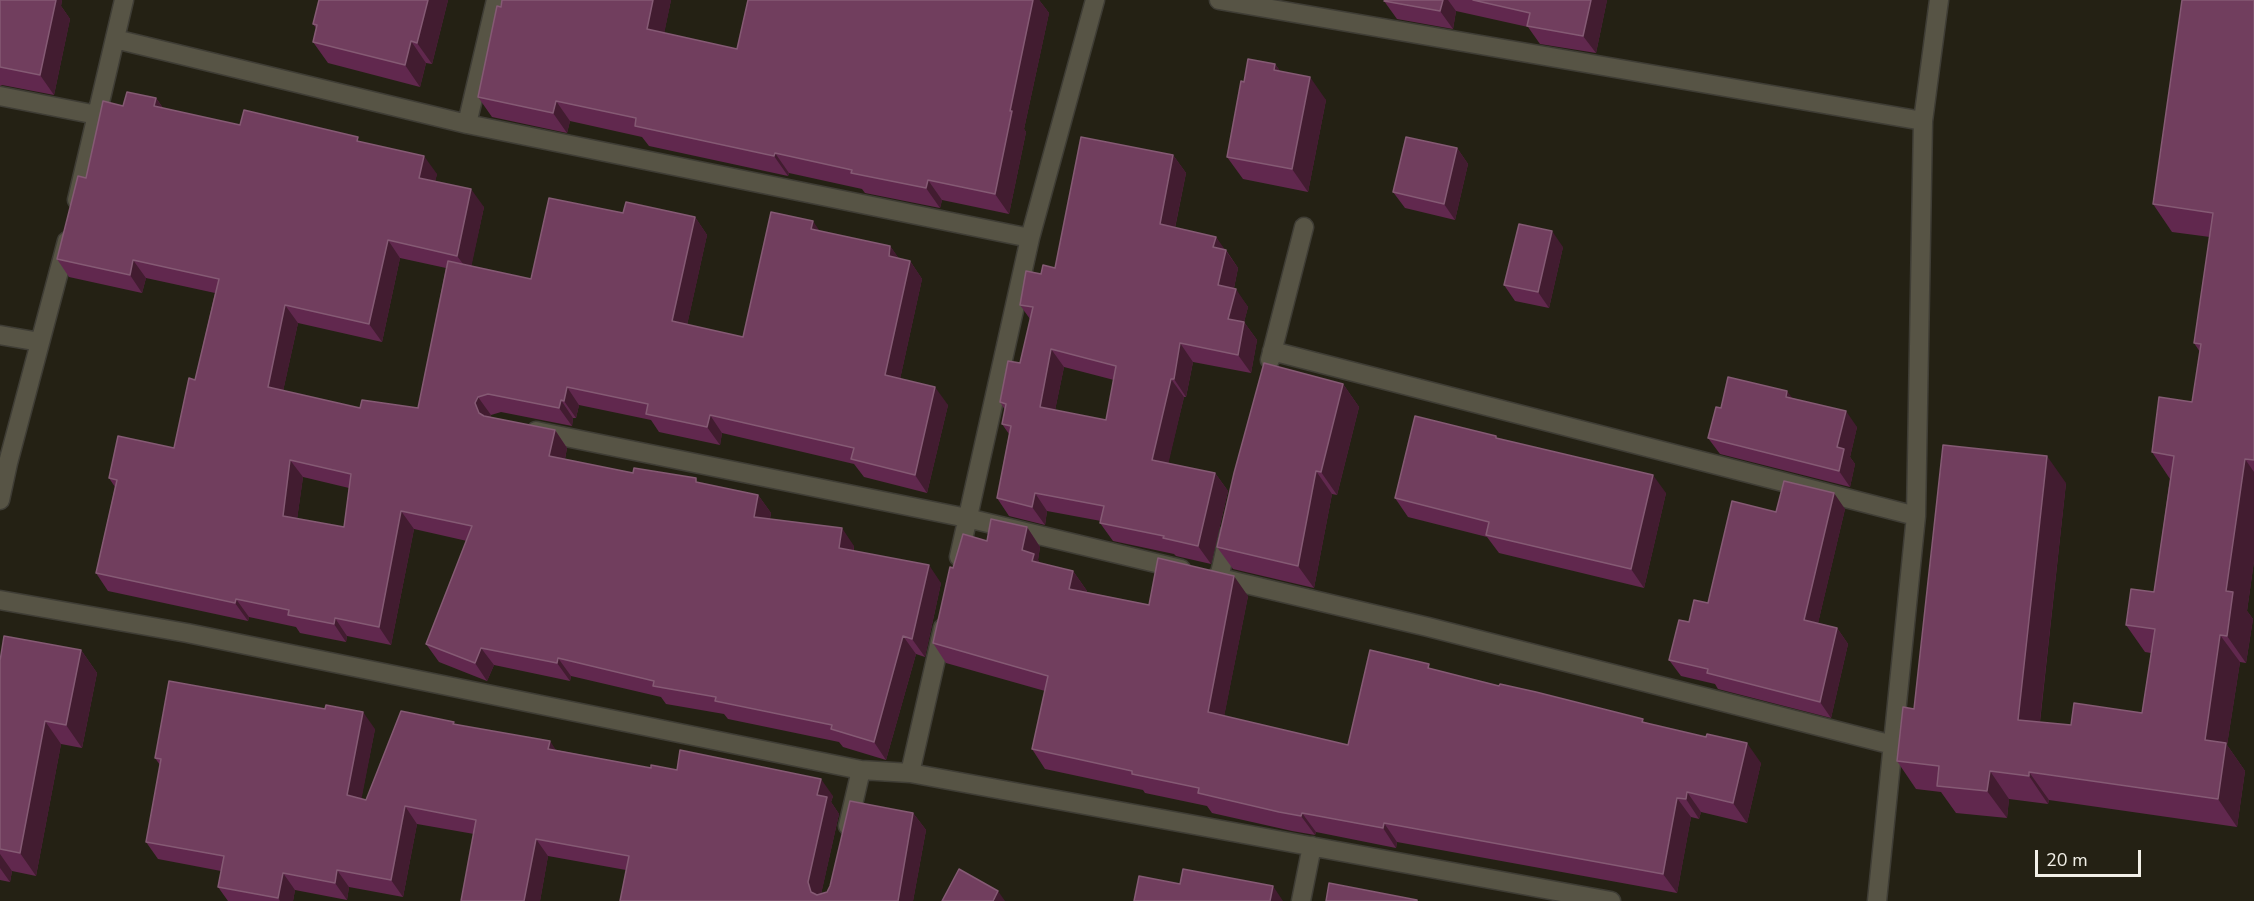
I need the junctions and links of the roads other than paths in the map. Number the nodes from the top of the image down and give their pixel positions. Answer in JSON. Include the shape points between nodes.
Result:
{"nodes":[{"id":1,"x":124,"y":0,"type":"edge"},
{"id":2,"x":496,"y":0,"type":"edge"},
{"id":3,"x":1095,"y":0,"type":"edge"},
{"id":4,"x":1220,"y":0,"type":"edge"},
{"id":5,"x":1939,"y":0,"type":"edge"},
{"id":6,"x":115,"y":39,"type":"junction"},
{"id":7,"x":0,"y":96,"type":"edge"},
{"id":8,"x":97,"y":115,"type":"junction"},
{"id":9,"x":1923,"y":121,"type":"junction"},
{"id":10,"x":467,"y":124,"type":"junction"},
{"id":11,"x":1304,"y":227,"type":"dead end"},
{"id":12,"x":1030,"y":238,"type":"junction"},
{"id":13,"x":0,"y":335,"type":"edge"},
{"id":14,"x":40,"y":342,"type":"junction"},
{"id":15,"x":1272,"y":351,"type":"junction"},
{"id":16,"x":1267,"y":374,"type":"edge"},
{"id":17,"x":522,"y":428,"type":"edge"},
{"id":18,"x":0,"y":500,"type":"edge"},
{"id":19,"x":1916,"y":516,"type":"junction"},
{"id":20,"x":968,"y":518,"type":"junction"},
{"id":21,"x":1232,"y":521,"type":"edge"},
{"id":22,"x":954,"y":576,"type":"edge"},
{"id":23,"x":1219,"y":578,"type":"junction"},
{"id":24,"x":0,"y":600,"type":"edge"},
{"id":25,"x":947,"y":611,"type":"edge"},
{"id":26,"x":1893,"y":745,"type":"junction"},
{"id":27,"x":861,"y":770,"type":"junction"},
{"id":28,"x":910,"y":773,"type":"junction"},
{"id":29,"x":843,"y":846,"type":"edge"},
{"id":30,"x":1312,"y":846,"type":"junction"},
{"id":31,"x":1565,"y":897,"type":"edge"},
{"id":32,"x":1301,"y":901,"type":"edge"},
{"id":33,"x":1611,"y":901,"type":"edge"},
{"id":34,"x":1877,"y":901,"type":"edge"}],
"edges":[{"from":1,"to":6,"type":"street"},
{"from":2,"to":10,"type":"street"},
{"from":3,"to":12,"type":"street"},
{"from":4,"to":9,"type":"street"},
{"from":5,"to":9,"type":"street"},
{"from":6,"to":8,"type":"street"},
{"from":6,"to":10,"type":"street"},
{"from":7,"to":8,"type":"street"},
{"from":8,"to":14,"type":"street"},
{"from":9,"to":19,"type":"street"},
{"from":10,"to":12,"type":"street"},
{"from":11,"to":15,"type":"street"},
{"from":12,"to":20,"type":"street"},
{"from":13,"to":14,"type":"street"},
{"from":14,"to":18,"type":"street"},
{"from":15,"to":16,"type":"street"},
{"from":15,"to":19,"type":"street"},
{"from":17,"to":20,"type":"street"},
{"from":19,"to":26,"type":"street"},
{"from":20,"to":22,"type":"street"},
{"from":20,"to":23,"type":"street"},
{"from":21,"to":23,"type":"street"},
{"from":23,"to":26,"type":"street"},
{"from":24,"to":27,"type":"street","via":[[188,633]]},
{"from":25,"to":28,"type":"street"},
{"from":26,"to":34,"type":"street"},
{"from":27,"to":28,"type":"street"},
{"from":27,"to":29,"type":"street"},
{"from":28,"to":30,"type":"street"},
{"from":30,"to":31,"type":"street"},
{"from":30,"to":32,"type":"street"},
{"from":31,"to":33,"type":"street"}]}
